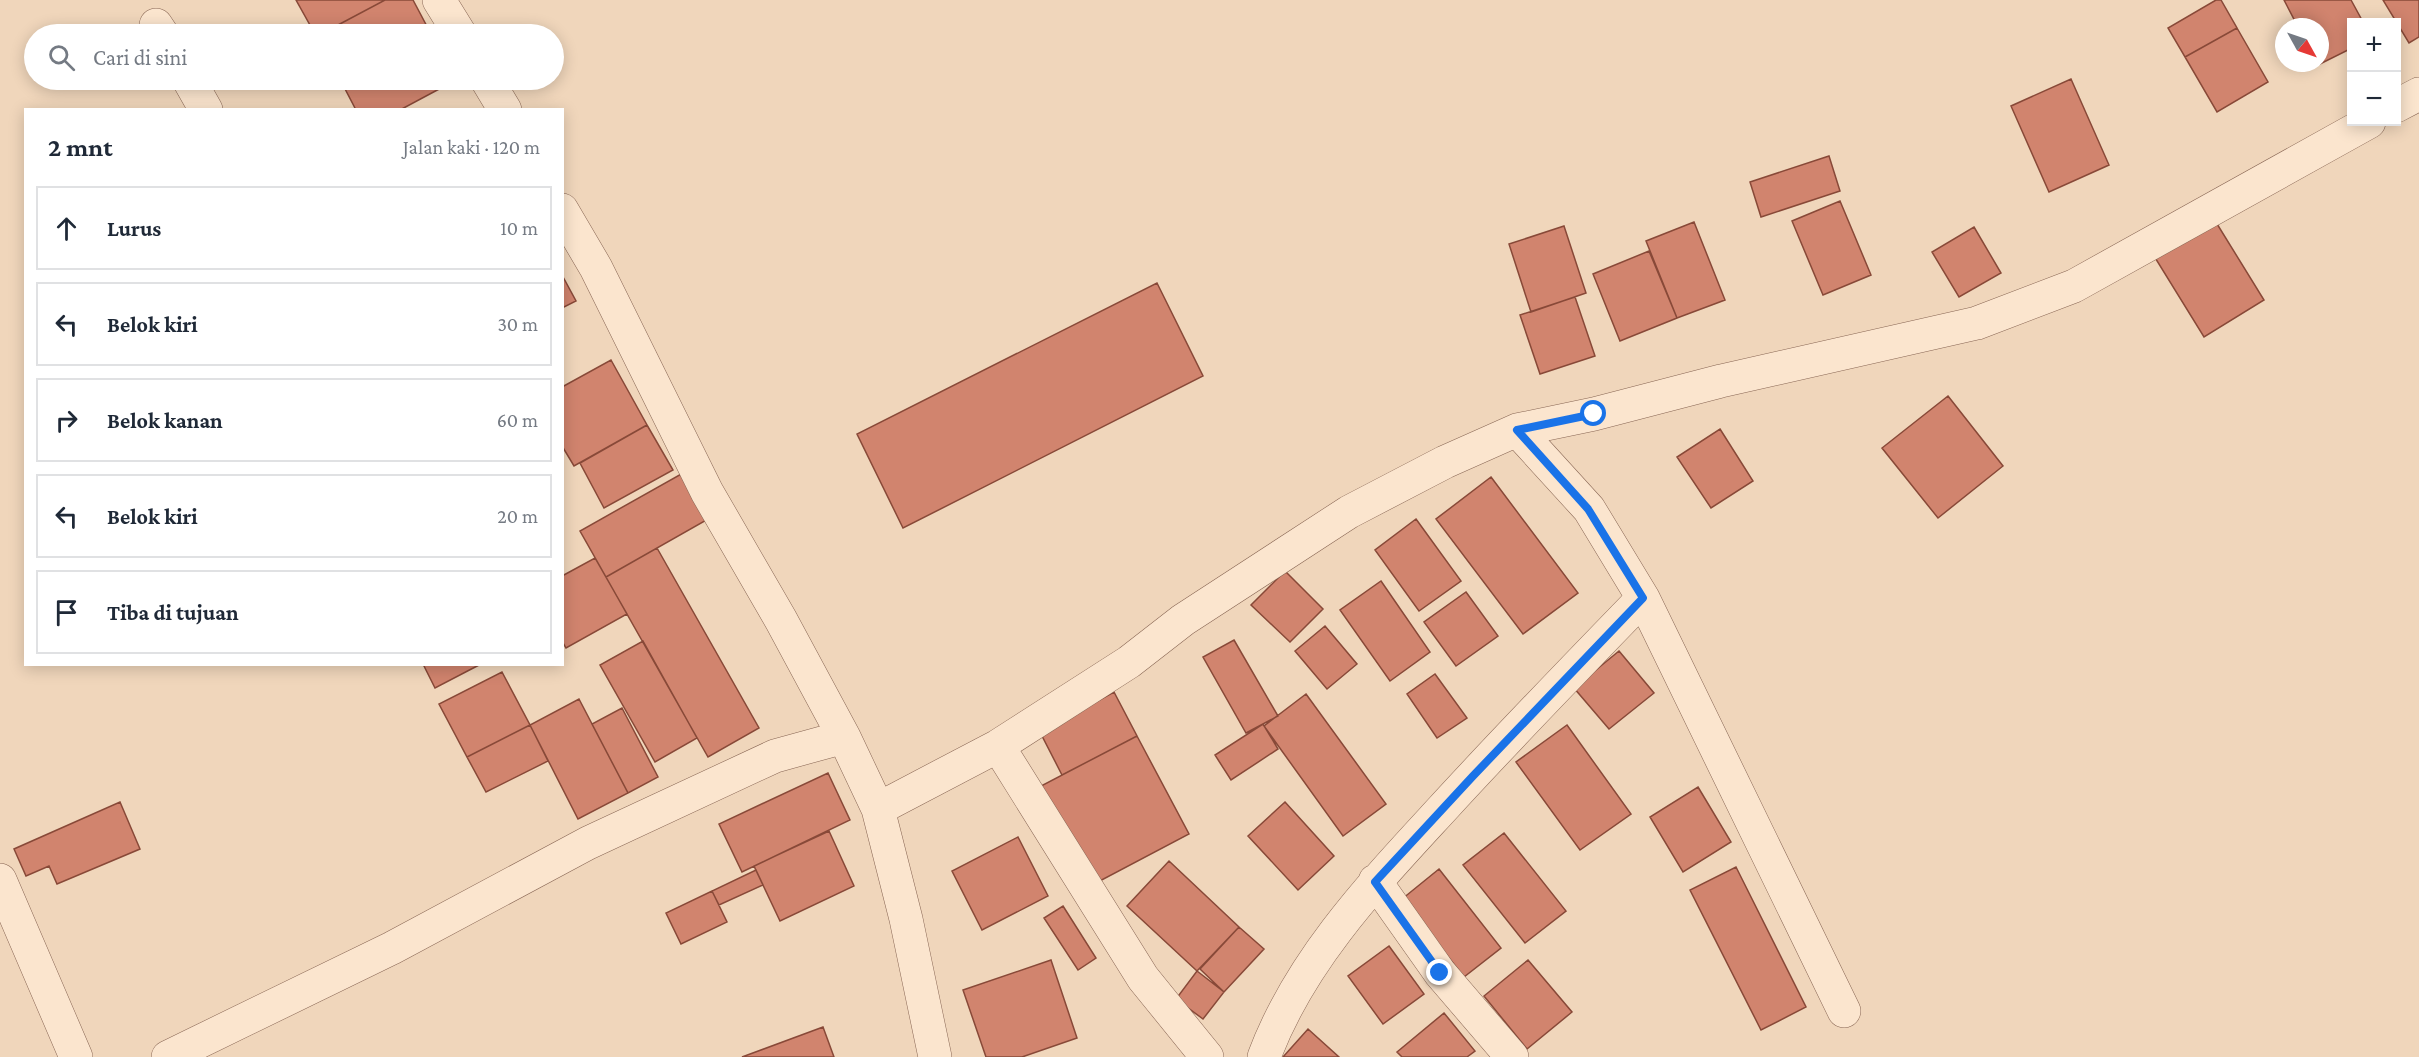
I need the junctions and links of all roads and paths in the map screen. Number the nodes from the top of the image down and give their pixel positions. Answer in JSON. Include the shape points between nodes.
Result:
{"nodes":[{"id":1,"x":439,"y":0,"type":"edge"},
{"id":2,"x":454,"y":24,"type":"edge"},
{"id":3,"x":195,"y":90,"type":"edge"},
{"id":4,"x":493,"y":90,"type":"edge"},
{"id":5,"x":2419,"y":94,"type":"edge"},
{"id":6,"x":2401,"y":104,"type":"edge"},
{"id":7,"x":205,"y":108,"type":"edge"},
{"id":8,"x":505,"y":108,"type":"edge"},
{"id":9,"x":2362,"y":126,"type":"edge"},
{"id":10,"x":564,"y":213,"type":"edge"},
{"id":11,"x":1517,"y":430,"type":"junction"},
{"id":12,"x":1643,"y":598,"type":"junction"},
{"id":13,"x":844,"y":737,"type":"junction"},
{"id":14,"x":998,"y":746,"type":"junction"},
{"id":15,"x":878,"y":808,"type":"junction"},
{"id":16,"x":0,"y":880,"type":"edge"},
{"id":17,"x":1375,"y":882,"type":"junction"},
{"id":18,"x":1844,"y":1011,"type":"dead end"},
{"id":19,"x":76,"y":1057,"type":"edge"},
{"id":20,"x":168,"y":1057,"type":"edge"},
{"id":21,"x":935,"y":1057,"type":"edge"},
{"id":22,"x":1208,"y":1057,"type":"edge"},
{"id":23,"x":1264,"y":1057,"type":"edge"},
{"id":24,"x":1512,"y":1057,"type":"edge"}],
"edges":[{"from":1,"to":2,"type":"street"},
{"from":3,"to":7,"type":"street"},
{"from":4,"to":8,"type":"street"},
{"from":5,"to":6,"type":"street"},
{"from":9,"to":11,"type":"street","via":[[2074,286],[1977,323]]},
{"from":10,"to":13,"type":"street","via":[[596,268],[707,492]]},
{"from":11,"to":12,"type":"street","via":[[1588,509]]},
{"from":11,"to":14,"type":"street","via":[[1349,512]]},
{"from":12,"to":17,"type":"street"},
{"from":12,"to":18,"type":"street"},
{"from":13,"to":15,"type":"street"},
{"from":13,"to":20,"type":"street","via":[[775,756],[588,843],[392,948]]},
{"from":14,"to":15,"type":"street"},
{"from":14,"to":22,"type":"street","via":[[1143,978]]},
{"from":15,"to":21,"type":"street"},
{"from":16,"to":19,"type":"street"},
{"from":17,"to":23,"type":"street","via":[[1332,934],[1297,990]]},
{"from":17,"to":24,"type":"street","via":[[1440,973]]}]}
